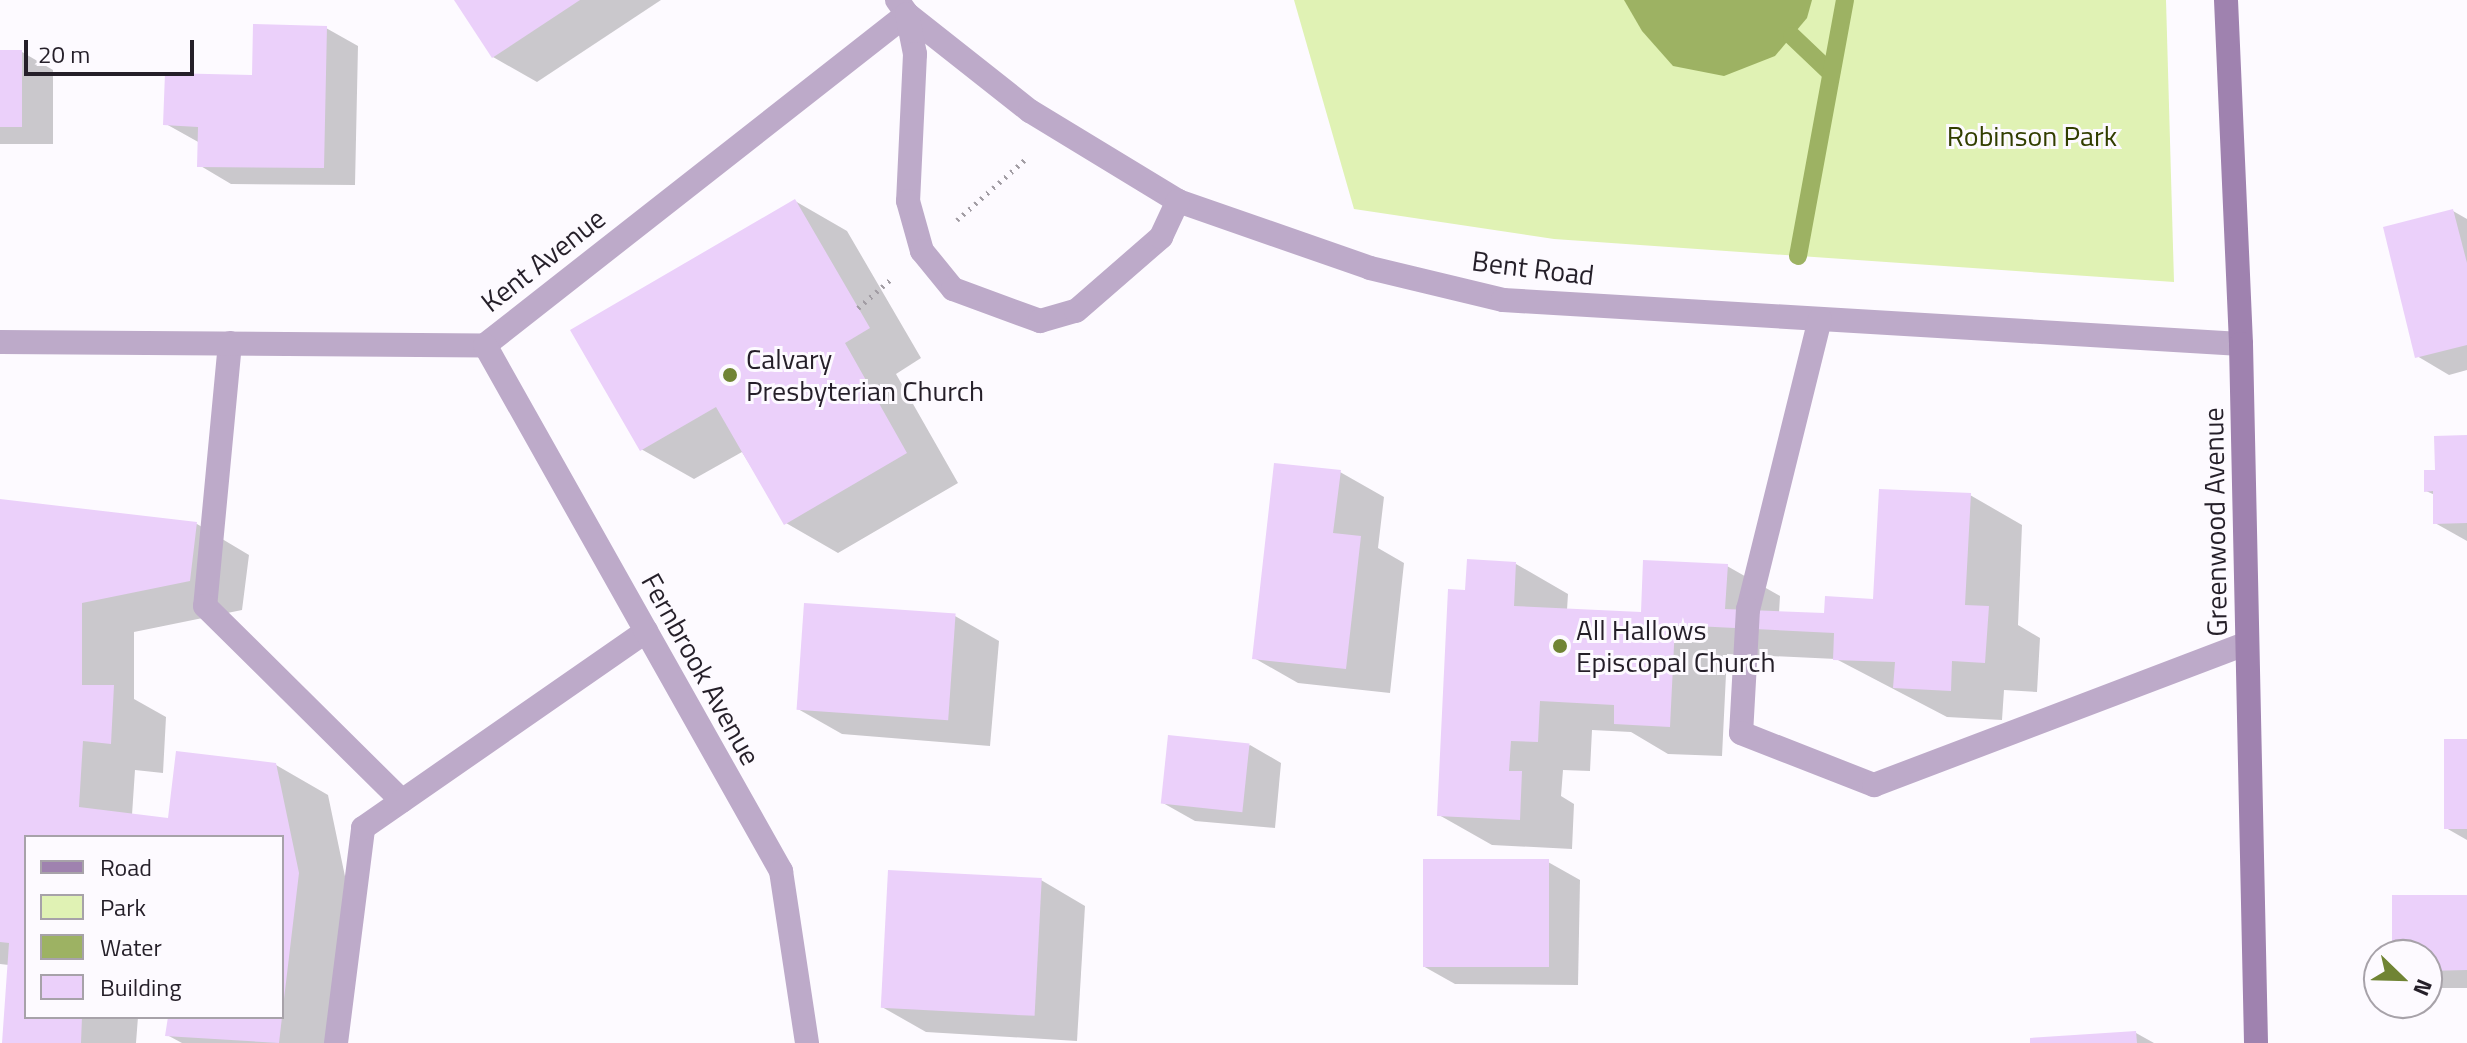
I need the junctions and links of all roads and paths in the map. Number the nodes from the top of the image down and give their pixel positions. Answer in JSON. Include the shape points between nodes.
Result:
{"nodes":[{"id":1,"x":2226,"y":0,"type":"edge"},
{"id":2,"x":902,"y":7,"type":"edge"},
{"id":3,"x":1178,"y":201,"type":"junction"},
{"id":4,"x":1820,"y":319,"type":"junction"},
{"id":5,"x":0,"y":342,"type":"edge"},
{"id":6,"x":230,"y":343,"type":"junction"},
{"id":7,"x":2241,"y":344,"type":"junction"},
{"id":8,"x":485,"y":345,"type":"junction"},
{"id":9,"x":646,"y":631,"type":"junction"},
{"id":10,"x":2247,"y":643,"type":"junction"},
{"id":11,"x":402,"y":801,"type":"junction"},
{"id":12,"x":336,"y":1043,"type":"edge"},
{"id":13,"x":807,"y":1043,"type":"edge"},
{"id":14,"x":2256,"y":1043,"type":"edge"}],
"edges":[{"from":1,"to":7,"type":"main road","name":"Greenwood Avenue"},
{"from":2,"to":3,"type":"street","name":"Bent Road","via":[[1030,111]]},
{"from":2,"to":3,"type":"street","via":[[915,54],[908,201],[922,251],[953,289],[1040,321],[1076,311],[1161,237]]},
{"from":2,"to":8,"type":"street","name":"Kent Avenue"},
{"from":3,"to":4,"type":"street","name":"Bent Road","via":[[1370,268],[1503,300]]},
{"from":4,"to":7,"type":"street","name":"Bent Road"},
{"from":4,"to":10,"type":"street","via":[[1747,619],[1741,733],[1874,785]]},
{"from":5,"to":6,"type":"street","name":"Kent Avenue"},
{"from":6,"to":8,"type":"street","name":"Kent Avenue"},
{"from":6,"to":11,"type":"street","via":[[205,606]]},
{"from":7,"to":10,"type":"main road","name":"Greenwood Avenue"},
{"from":8,"to":9,"type":"street","name":"Fernbrook Avenue"},
{"from":9,"to":11,"type":"street"},
{"from":9,"to":13,"type":"street","name":"Fernbrook Avenue","via":[[781,871]]},
{"from":10,"to":14,"type":"main road","name":"Greenwood Avenue"},
{"from":11,"to":12,"type":"street","via":[[363,828]]}]}
